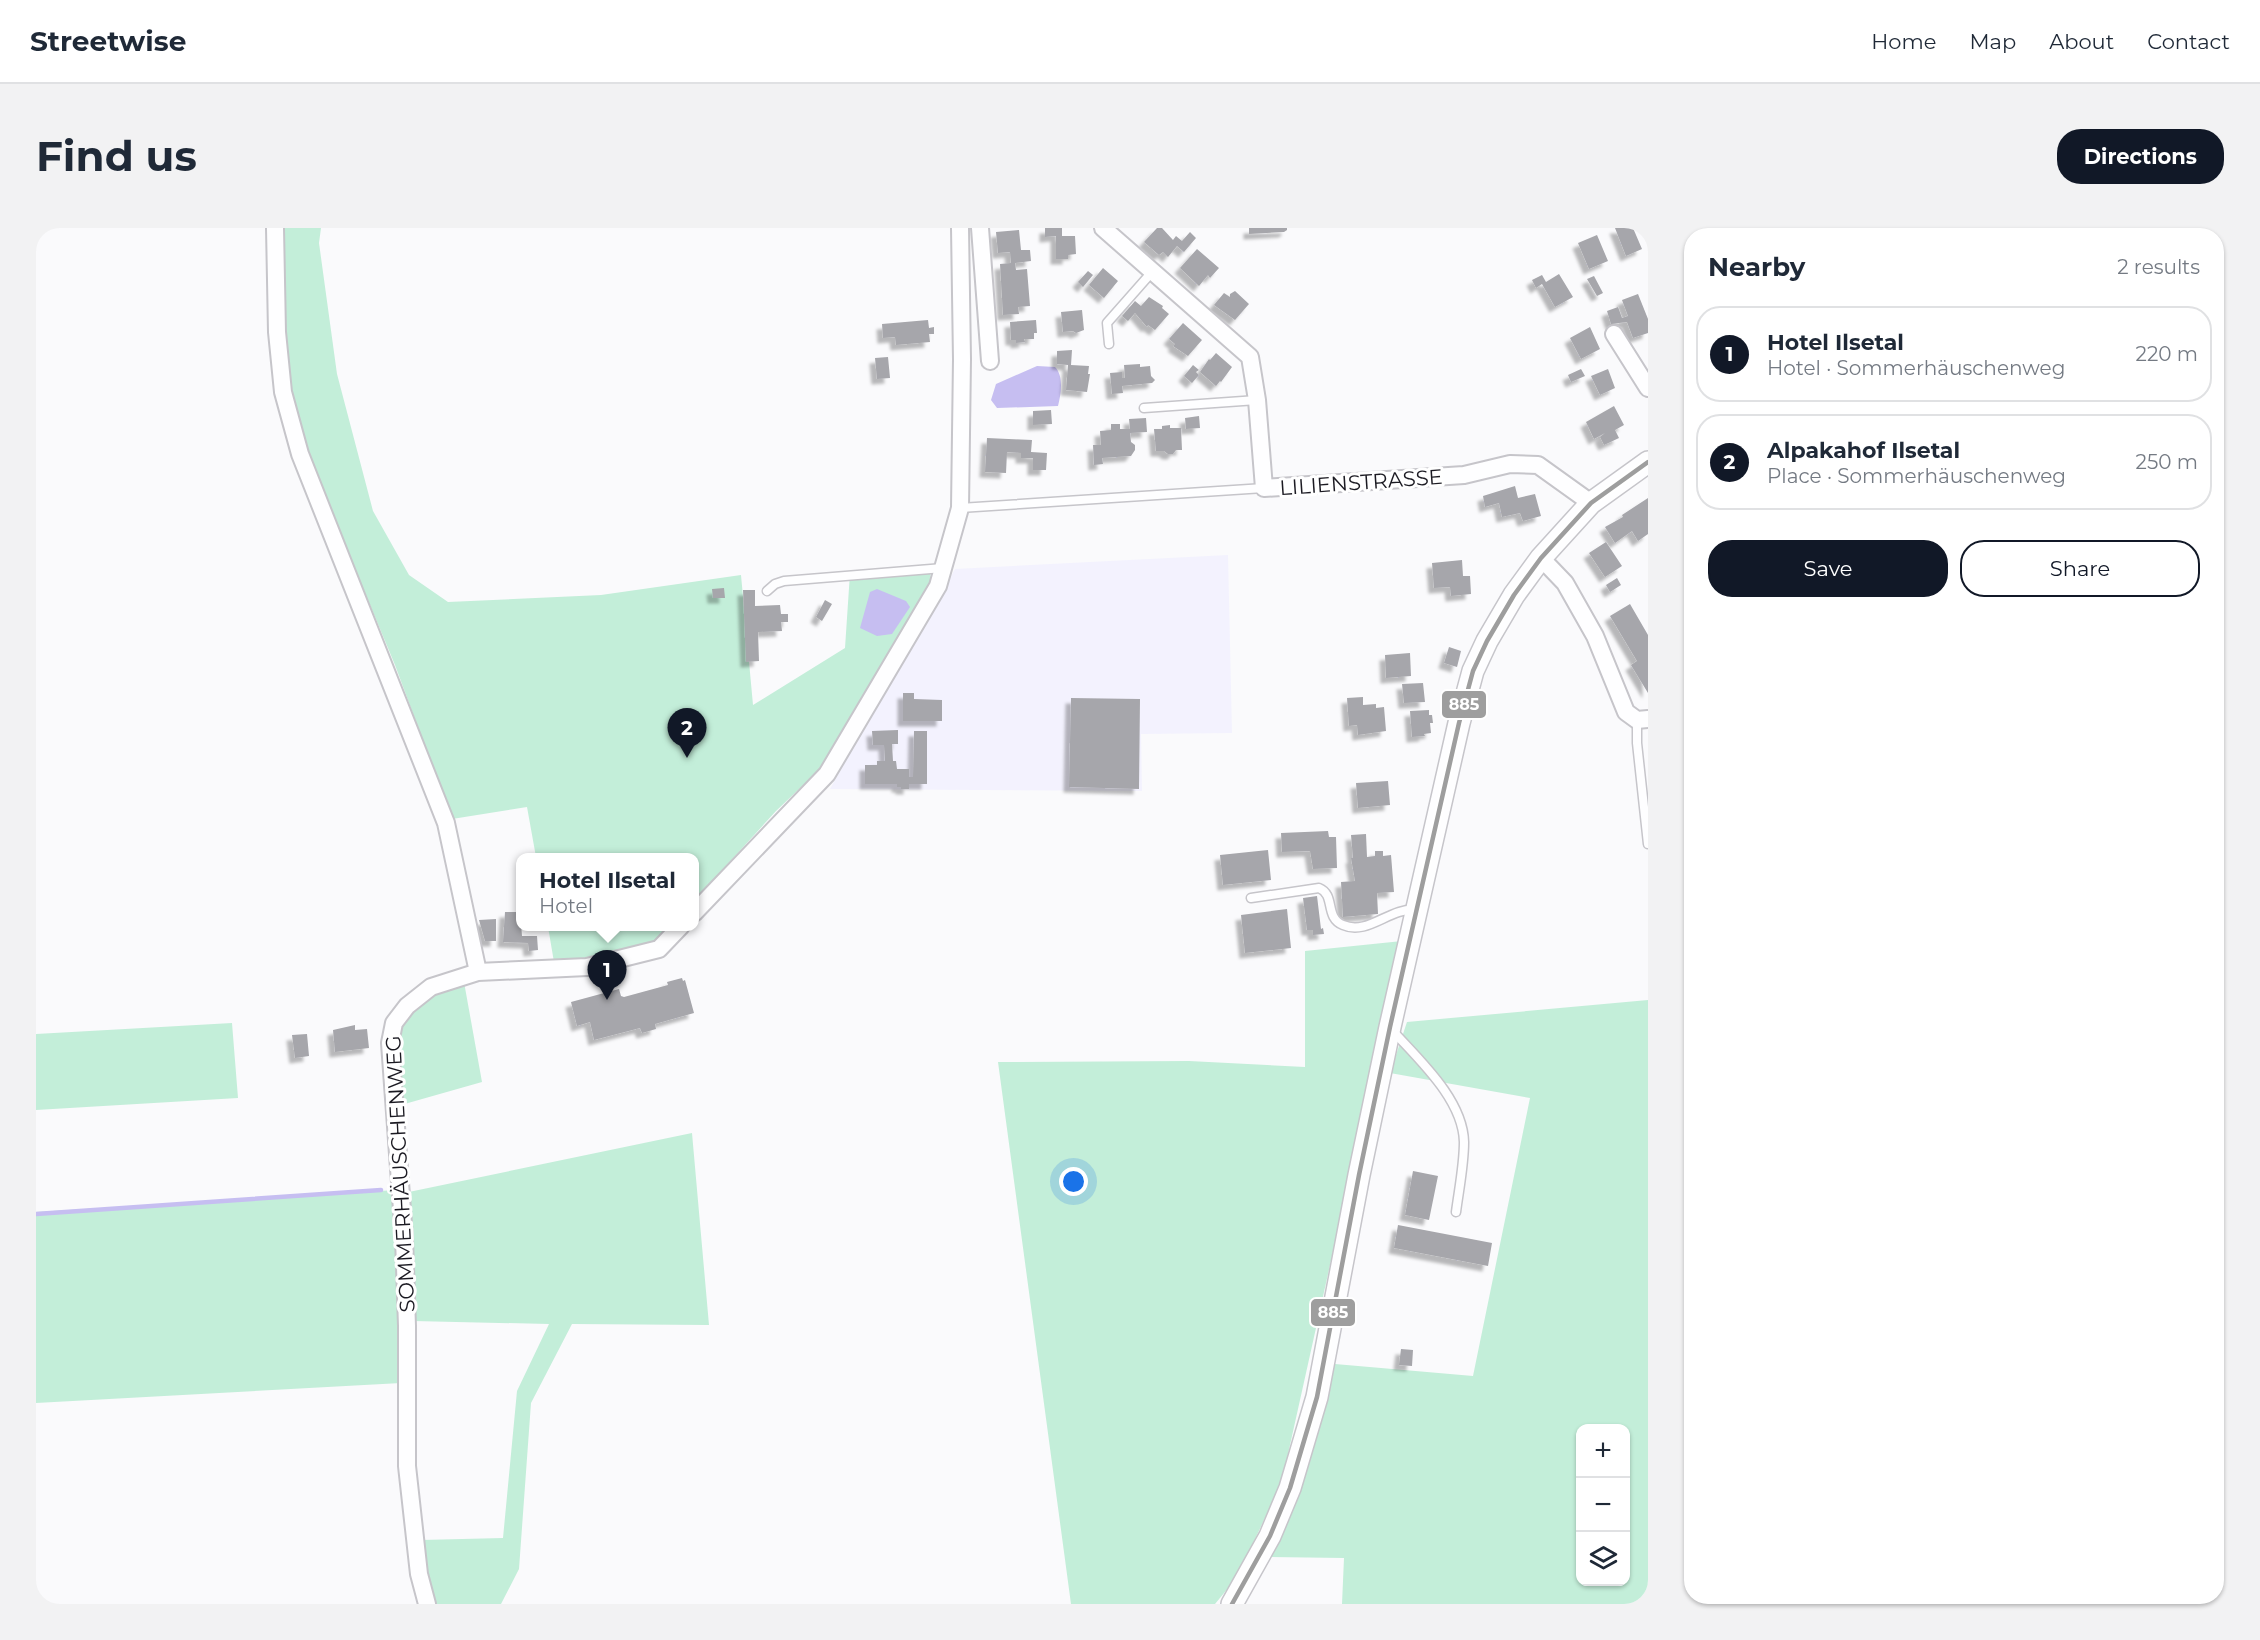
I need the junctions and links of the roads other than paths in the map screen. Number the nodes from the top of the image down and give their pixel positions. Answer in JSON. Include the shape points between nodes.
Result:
{"nodes":[{"id":1,"x":275,"y":228,"type":"edge"},
{"id":2,"x":960,"y":228,"type":"edge"},
{"id":3,"x":980,"y":228,"type":"edge"},
{"id":4,"x":1103,"y":228,"type":"edge"},
{"id":5,"x":1152,"y":272,"type":"junction"},
{"id":6,"x":1614,"y":334,"type":"dead end"},
{"id":7,"x":1109,"y":344,"type":"dead end"},
{"id":8,"x":990,"y":361,"type":"dead end"},
{"id":9,"x":1648,"y":388,"type":"edge"},
{"id":10,"x":1257,"y":400,"type":"junction"},
{"id":11,"x":1144,"y":408,"type":"dead end"},
{"id":12,"x":1648,"y":462,"type":"edge"},
{"id":13,"x":1264,"y":488,"type":"junction"},
{"id":14,"x":1591,"y":503,"type":"junction"},
{"id":15,"x":960,"y":508,"type":"junction"},
{"id":16,"x":1541,"y":558,"type":"junction"},
{"id":17,"x":943,"y":568,"type":"junction"},
{"id":18,"x":767,"y":591,"type":"dead end"},
{"id":19,"x":1642,"y":720,"type":"edge"},
{"id":20,"x":1648,"y":844,"type":"edge"},
{"id":21,"x":1251,"y":898,"type":"dead end"},
{"id":22,"x":699,"y":908,"type":"edge"},
{"id":23,"x":1417,"y":910,"type":"junction"},
{"id":24,"x":677,"y":931,"type":"edge"},
{"id":25,"x":478,"y":972,"type":"junction"},
{"id":26,"x":1390,"y":1027,"type":"junction"},
{"id":27,"x":1456,"y":1212,"type":"dead end"},
{"id":28,"x":427,"y":1604,"type":"edge"},
{"id":29,"x":1232,"y":1604,"type":"edge"}],
"edges":[{"from":1,"to":25,"type":"street","via":[[277,332],[283,392],[300,454],[446,823]]},
{"from":2,"to":15,"type":"street"},
{"from":3,"to":8,"type":"street"},
{"from":4,"to":5,"type":"street","name":"LILIENSTRASSE"},
{"from":5,"to":7,"type":"lane","via":[[1107,323]]},
{"from":5,"to":10,"type":"street","name":"LILIENSTRASSE","via":[[1250,357]]},
{"from":6,"to":9,"type":"street"},
{"from":10,"to":11,"type":"lane"},
{"from":10,"to":13,"type":"street","name":"LILIENSTRASSE"},
{"from":12,"to":14,"type":"street"},
{"from":13,"to":14,"type":"street","name":"LILIENSTRASSE","via":[[1464,475],[1510,464],[1538,465]]},
{"from":13,"to":15,"type":"lane"},
{"from":14,"to":16,"type":"street"},
{"from":15,"to":17,"type":"street"},
{"from":16,"to":19,"type":"street","via":[[1565,583],[1595,636],[1626,712]]},
{"from":16,"to":23,"type":"street","via":[[1514,595],[1473,671]]},
{"from":17,"to":18,"type":"lane","via":[[784,581]]},
{"from":17,"to":22,"type":"street","via":[[938,585],[827,774]]},
{"from":19,"to":20,"type":"lane","via":[[1637,742]]},
{"from":21,"to":23,"type":"lane","via":[[1319,888],[1326,891],[1335,919],[1352,927],[1377,922],[1398,911]]},
{"from":23,"to":26,"type":"street"},
{"from":24,"to":25,"type":"street","name":"SOMMERHÄUSCHENWEG","via":[[659,949],[587,967]]},
{"from":25,"to":28,"type":"street","name":"SOMMERHÄUSCHENWEG","via":[[431,987],[407,1006],[394,1023],[390,1043],[404,1238],[407,1466],[419,1574]]},
{"from":26,"to":27,"type":"lane","via":[[1445,1089],[1457,1115],[1464,1140]]},
{"from":26,"to":29,"type":"street","via":[[1317,1397],[1290,1488],[1270,1536]]}]}
